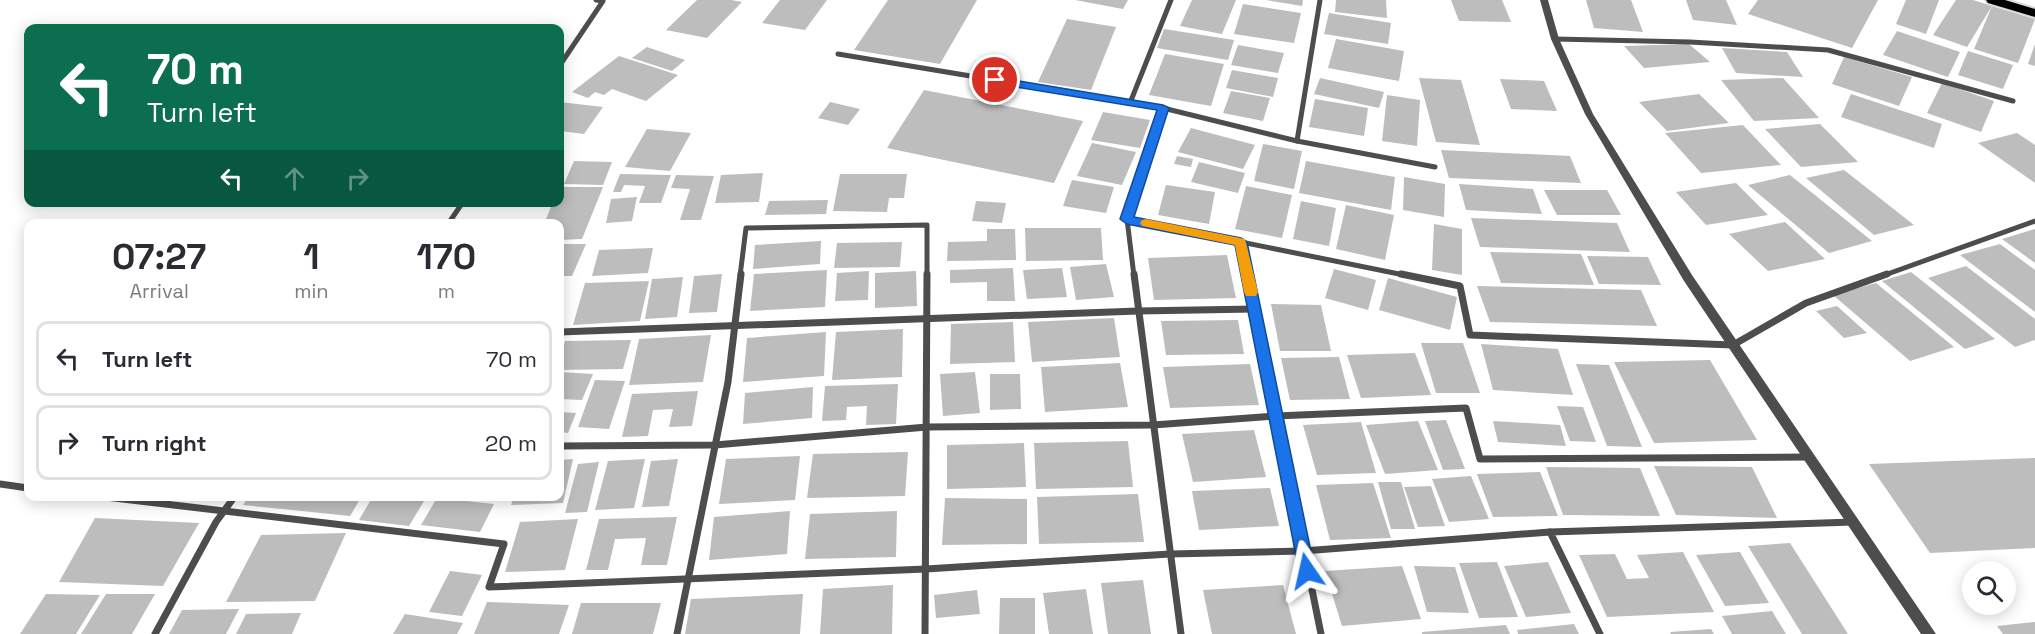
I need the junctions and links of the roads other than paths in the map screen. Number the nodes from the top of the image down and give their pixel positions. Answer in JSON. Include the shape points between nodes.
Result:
{"nodes":[{"id":1,"x":596,"y":0,"type":"edge"},
{"id":2,"x":1171,"y":0,"type":"edge"},
{"id":3,"x":1320,"y":0,"type":"edge"},
{"id":4,"x":1544,"y":0,"type":"edge"},
{"id":5,"x":1992,"y":0,"type":"edge"},
{"id":6,"x":2035,"y":13,"type":"edge"},
{"id":7,"x":1555,"y":39,"type":"junction"},
{"id":8,"x":838,"y":54,"type":"dead end"},
{"id":9,"x":564,"y":59,"type":"edge"},
{"id":10,"x":2013,"y":101,"type":"dead end"},
{"id":11,"x":1130,"y":103,"type":"junction"},
{"id":12,"x":1163,"y":108,"type":"junction"},
{"id":13,"x":1298,"y":141,"type":"junction"},
{"id":14,"x":1435,"y":167,"type":"dead end"},
{"id":15,"x":1127,"y":219,"type":"junction"},
{"id":16,"x":2035,"y":221,"type":"edge"},
{"id":17,"x":1241,"y":242,"type":"junction"},
{"id":18,"x":1254,"y":309,"type":"junction"},
{"id":19,"x":1138,"y":311,"type":"junction"},
{"id":20,"x":927,"y":318,"type":"junction"},
{"id":21,"x":735,"y":326,"type":"junction"},
{"id":22,"x":564,"y":332,"type":"edge"},
{"id":23,"x":1733,"y":345,"type":"junction"},
{"id":24,"x":1276,"y":416,"type":"junction"},
{"id":25,"x":1153,"y":425,"type":"junction"},
{"id":26,"x":927,"y":427,"type":"junction"},
{"id":27,"x":715,"y":445,"type":"junction"},
{"id":28,"x":564,"y":447,"type":"edge"},
{"id":29,"x":1810,"y":457,"type":"junction"},
{"id":30,"x":0,"y":484,"type":"edge"},
{"id":31,"x":24,"y":487,"type":"edge"},
{"id":32,"x":136,"y":501,"type":"edge"},
{"id":33,"x":231,"y":501,"type":"edge"},
{"id":34,"x":223,"y":512,"type":"junction"},
{"id":35,"x":1854,"y":522,"type":"junction"},
{"id":36,"x":1550,"y":532,"type":"junction"},
{"id":37,"x":1303,"y":551,"type":"junction"},
{"id":38,"x":1170,"y":554,"type":"junction"},
{"id":39,"x":926,"y":569,"type":"junction"},
{"id":40,"x":688,"y":578,"type":"junction"},
{"id":41,"x":155,"y":634,"type":"edge"},
{"id":42,"x":677,"y":634,"type":"edge"},
{"id":43,"x":925,"y":634,"type":"edge"},
{"id":44,"x":1181,"y":634,"type":"edge"},
{"id":45,"x":1321,"y":634,"type":"edge"},
{"id":46,"x":1600,"y":634,"type":"edge"},
{"id":47,"x":1929,"y":634,"type":"edge"}],
"edges":[{"from":1,"to":9,"type":"street","via":[[603,1]]},
{"from":2,"to":11,"type":"street"},
{"from":3,"to":13,"type":"street"},
{"from":4,"to":7,"type":"street"},
{"from":5,"to":6,"type":"highway"},
{"from":7,"to":10,"type":"street","via":[[1828,50]]},
{"from":7,"to":23,"type":"street","via":[[1589,114]]},
{"from":8,"to":11,"type":"street"},
{"from":11,"to":12,"type":"street"},
{"from":12,"to":13,"type":"street"},
{"from":12,"to":15,"type":"street"},
{"from":13,"to":14,"type":"street"},
{"from":15,"to":17,"type":"street"},
{"from":15,"to":19,"type":"street"},
{"from":16,"to":23,"type":"street","via":[[1806,303]]},
{"from":17,"to":18,"type":"street"},
{"from":17,"to":23,"type":"street","via":[[1460,286],[1470,335]]},
{"from":18,"to":19,"type":"street"},
{"from":18,"to":24,"type":"street"},
{"from":19,"to":20,"type":"street"},
{"from":19,"to":25,"type":"street"},
{"from":20,"to":21,"type":"street"},
{"from":20,"to":21,"type":"street","via":[[927,225],[746,228]]},
{"from":20,"to":26,"type":"street"},
{"from":21,"to":22,"type":"street"},
{"from":21,"to":27,"type":"street"},
{"from":23,"to":29,"type":"street"},
{"from":24,"to":25,"type":"street"},
{"from":24,"to":29,"type":"street","via":[[1467,408],[1480,459]]},
{"from":24,"to":37,"type":"street"},
{"from":25,"to":26,"type":"street"},
{"from":25,"to":38,"type":"street"},
{"from":26,"to":27,"type":"street"},
{"from":26,"to":39,"type":"street"},
{"from":27,"to":28,"type":"street"},
{"from":27,"to":40,"type":"street"},
{"from":29,"to":35,"type":"street"},
{"from":30,"to":31,"type":"street"},
{"from":32,"to":34,"type":"street"},
{"from":33,"to":34,"type":"street"},
{"from":34,"to":40,"type":"street","via":[[504,544],[489,587]]},
{"from":34,"to":41,"type":"street"},
{"from":35,"to":36,"type":"street"},
{"from":35,"to":47,"type":"street"},
{"from":36,"to":37,"type":"street"},
{"from":36,"to":46,"type":"street"},
{"from":37,"to":38,"type":"street"},
{"from":37,"to":45,"type":"street"},
{"from":38,"to":39,"type":"street"},
{"from":38,"to":44,"type":"street"},
{"from":39,"to":40,"type":"street"},
{"from":39,"to":43,"type":"street"},
{"from":40,"to":42,"type":"street"}]}
